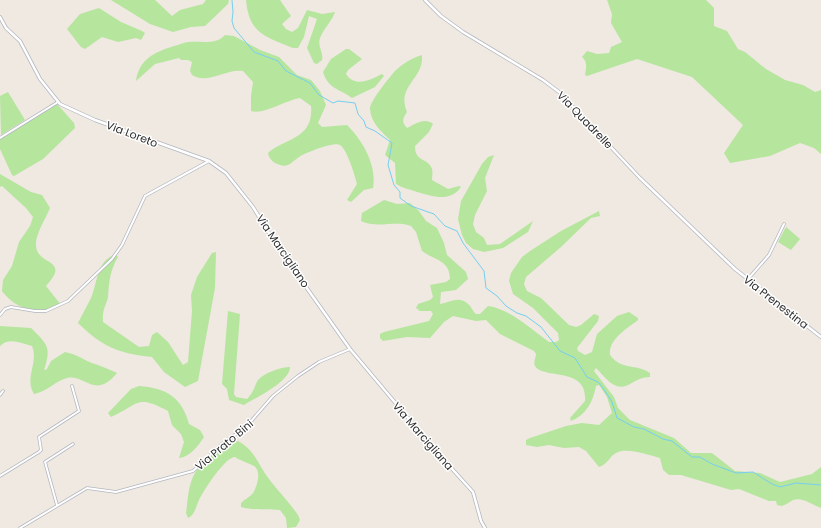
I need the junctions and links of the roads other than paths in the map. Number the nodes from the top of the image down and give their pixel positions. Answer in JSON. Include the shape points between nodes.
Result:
{"nodes":[{"id":1,"x":425,"y":0,"type":"edge"},
{"id":2,"x":0,"y":17,"type":"edge"},
{"id":3,"x":58,"y":102,"type":"junction"},
{"id":4,"x":0,"y":138,"type":"edge"},
{"id":5,"x":209,"y":161,"type":"junction"},
{"id":6,"x":784,"y":224,"type":"dead end"},
{"id":7,"x":732,"y":266,"type":"joint"},
{"id":8,"x":748,"y":280,"type":"junction"},
{"id":9,"x":0,"y":315,"type":"edge"},
{"id":10,"x":821,"y":337,"type":"edge"},
{"id":11,"x":350,"y":349,"type":"junction"},
{"id":12,"x":72,"y":386,"type":"dead end"},
{"id":13,"x":3,"y":391,"type":"dead end"},
{"id":14,"x":0,"y":395,"type":"edge"},
{"id":15,"x":73,"y":444,"type":"dead end"},
{"id":16,"x":0,"y":476,"type":"edge"},
{"id":17,"x":57,"y":505,"type":"junction"},
{"id":18,"x":20,"y":528,"type":"edge"},
{"id":19,"x":485,"y":528,"type":"edge"}],
"edges":[{"from":1,"to":7,"type":"street","name":"Via Quadrelle","via":[[440,16],[458,29],[561,93],[640,178]]},
{"from":2,"to":3,"type":"street","name":"Via Loreto","via":[[6,28],[20,41],[40,79]]},
{"from":3,"to":4,"type":"street"},
{"from":3,"to":5,"type":"street","name":"Via Loreto","via":[[95,120]]},
{"from":5,"to":9,"type":"street","via":[[145,196],[112,259],[68,301],[46,311],[11,307]]},
{"from":5,"to":11,"type":"street","name":"Via Marcigliano","via":[[226,173],[246,197],[277,246]]},
{"from":6,"to":8,"type":"street","via":[[769,255]]},
{"from":7,"to":8,"type":"street","name":"Via Prenestina"},
{"from":8,"to":10,"type":"street","name":"Via Prenestina"},
{"from":11,"to":17,"type":"street","name":"Via Prato Bini","via":[[319,362],[298,376],[273,396],[246,428],[222,444],[193,471],[118,492],[87,487]]},
{"from":11,"to":19,"type":"street","name":"Via Marcigliana","via":[[471,489],[476,496],[481,522]]},
{"from":12,"to":16,"type":"street","via":[[79,412],[39,437],[39,452]]},
{"from":13,"to":14,"type":"street"},
{"from":15,"to":17,"type":"street","via":[[46,462]]},
{"from":17,"to":18,"type":"street","name":"Via Prato Bini"}]}
